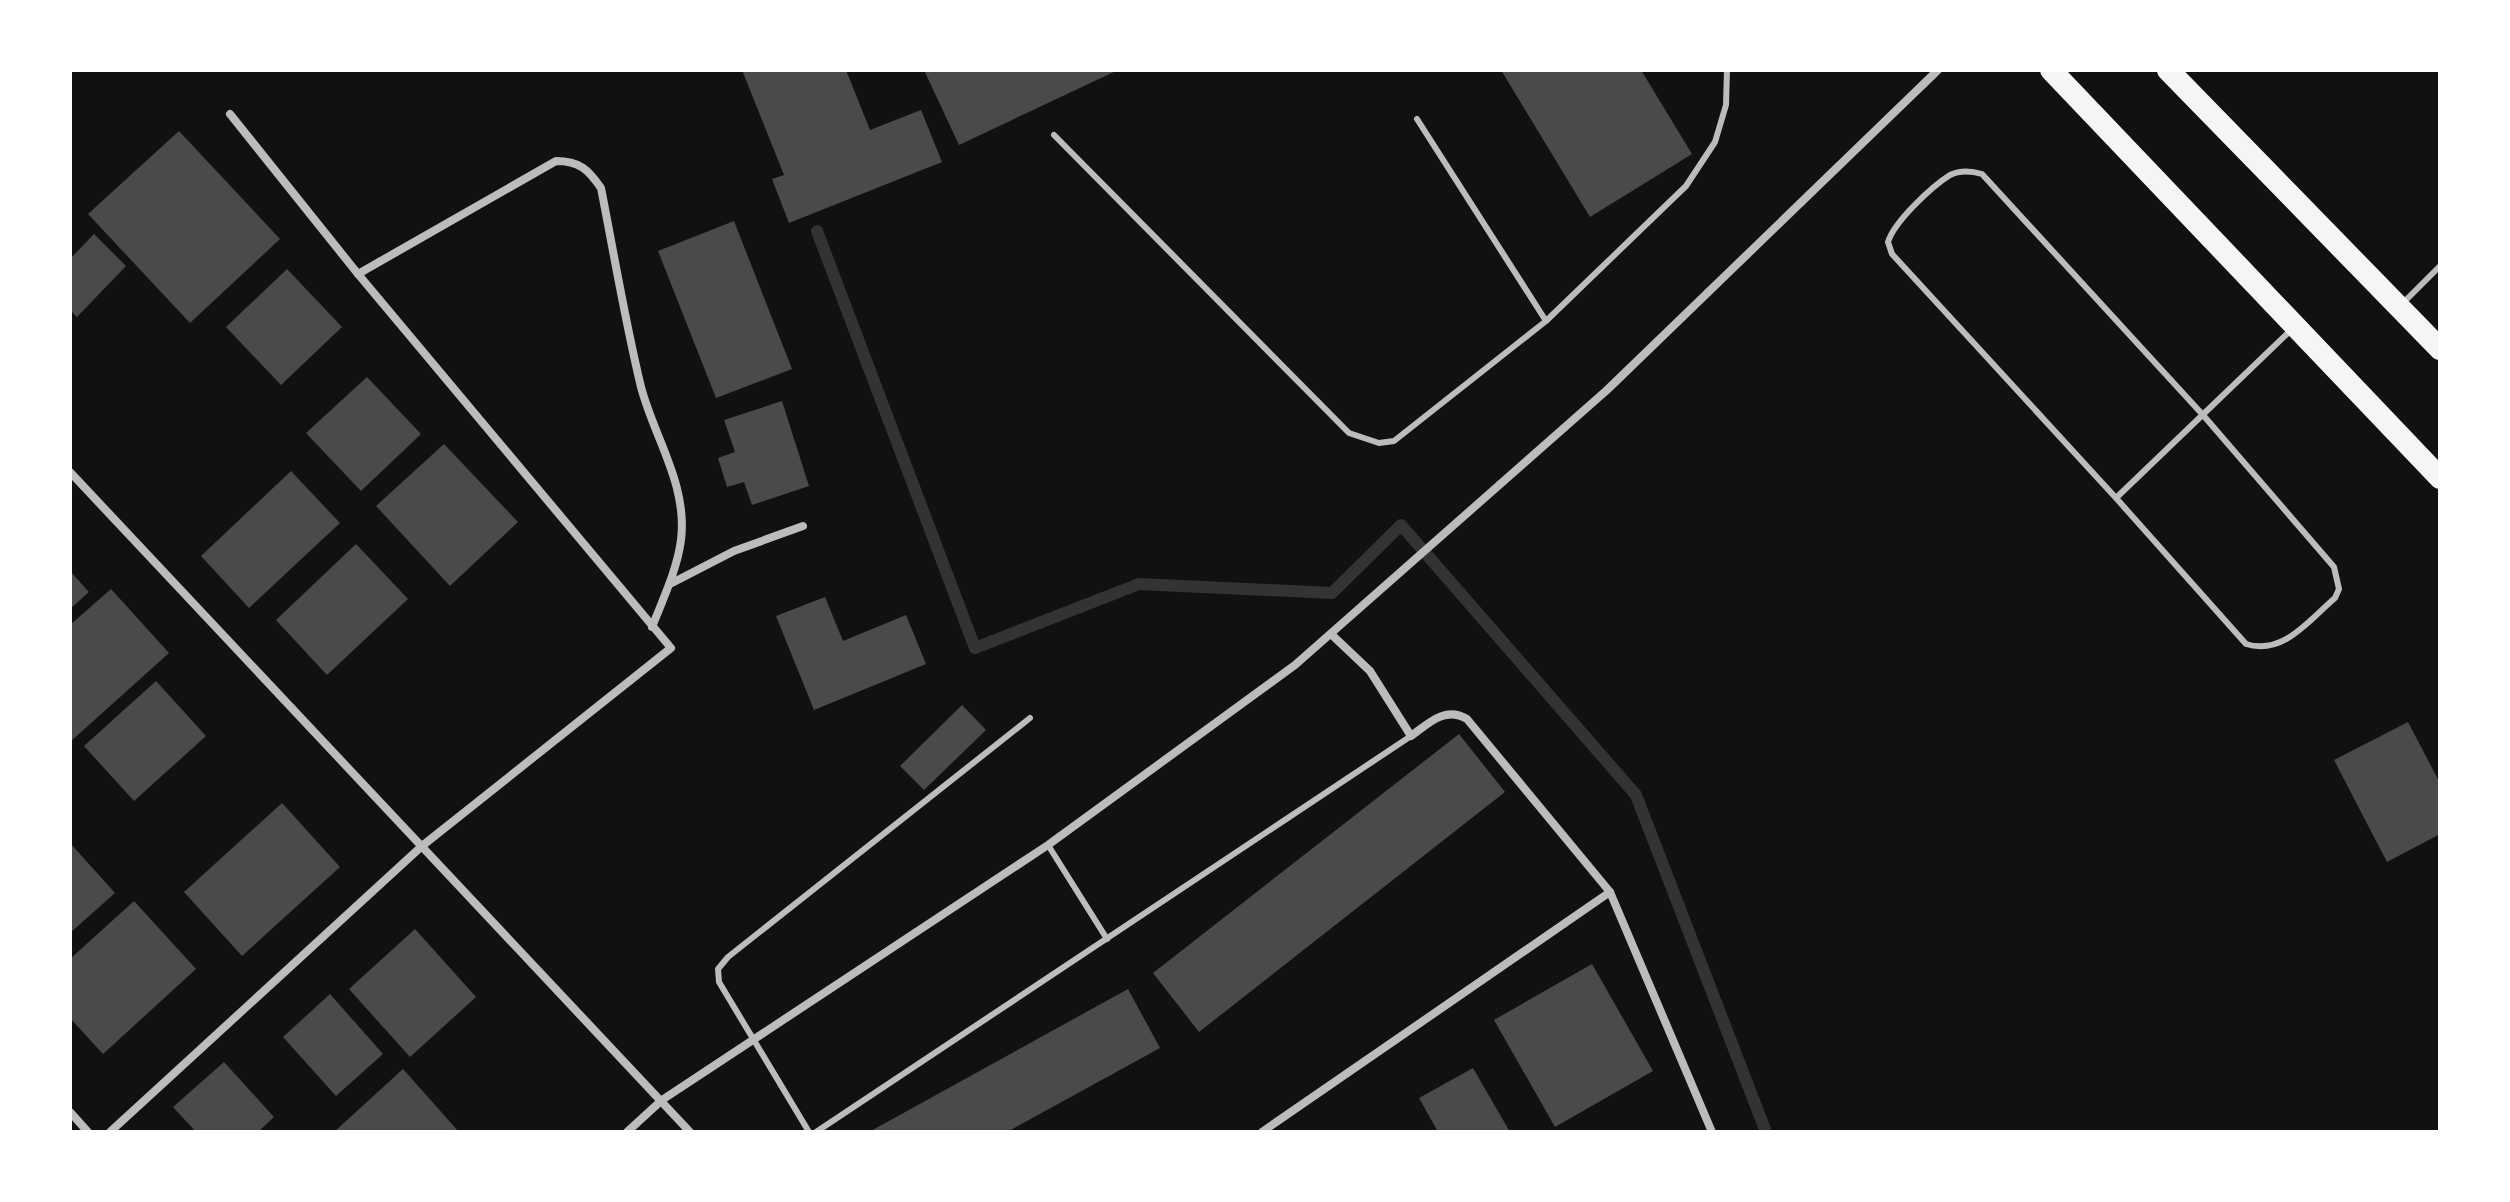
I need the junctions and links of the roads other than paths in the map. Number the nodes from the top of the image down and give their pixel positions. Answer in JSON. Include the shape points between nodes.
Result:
{"nodes":[{"id":1,"x":1727,"y":70,"type":"edge"},
{"id":2,"x":1938,"y":70,"type":"edge"},
{"id":3,"x":2051,"y":70,"type":"edge"},
{"id":4,"x":2170,"y":71,"type":"edge"},
{"id":5,"x":230,"y":114,"type":"dead end"},
{"id":6,"x":1417,"y":119,"type":"dead end"},
{"id":7,"x":1054,"y":135,"type":"dead end"},
{"id":8,"x":2440,"y":266,"type":"edge"},
{"id":9,"x":358,"y":274,"type":"junction"},
{"id":10,"x":2399,"y":306,"type":"junction"},
{"id":11,"x":1546,"y":321,"type":"junction"},
{"id":12,"x":2295,"y":327,"type":"junction"},
{"id":13,"x":2440,"y":349,"type":"edge"},
{"id":14,"x":2203,"y":415,"type":"junction"},
{"id":15,"x":70,"y":472,"type":"edge"},
{"id":16,"x":2440,"y":478,"type":"edge"},
{"id":17,"x":2116,"y":498,"type":"junction"},
{"id":18,"x":803,"y":526,"type":"dead end"},
{"id":19,"x":670,"y":584,"type":"junction"},
{"id":20,"x":652,"y":627,"type":"junction"},
{"id":21,"x":1332,"y":635,"type":"junction"},
{"id":22,"x":1030,"y":718,"type":"dead end"},
{"id":23,"x":1411,"y":736,"type":"junction"},
{"id":24,"x":1048,"y":845,"type":"junction"},
{"id":25,"x":422,"y":846,"type":"junction"},
{"id":26,"x":1610,"y":892,"type":"junction"},
{"id":27,"x":1107,"y":939,"type":"junction"},
{"id":28,"x":755,"y":1038,"type":"junction"},
{"id":29,"x":662,"y":1100,"type":"junction"},
{"id":30,"x":70,"y":1112,"type":"edge"},
{"id":31,"x":88,"y":1132,"type":"edge"},
{"id":32,"x":110,"y":1132,"type":"edge"},
{"id":33,"x":627,"y":1132,"type":"edge"},
{"id":34,"x":690,"y":1132,"type":"edge"},
{"id":35,"x":809,"y":1132,"type":"edge"},
{"id":36,"x":816,"y":1132,"type":"edge"},
{"id":37,"x":1262,"y":1132,"type":"edge"},
{"id":38,"x":1712,"y":1132,"type":"edge"}],
"edges":[{"from":1,"to":11,"type":"lane","via":[[1726,105],[1715,142],[1686,186]]},
{"from":2,"to":21,"type":"street","via":[[1607,390]]},
{"from":3,"to":12,"type":"highway"},
{"from":4,"to":10,"type":"highway"},
{"from":5,"to":9,"type":"street"},
{"from":6,"to":11,"type":"lane"},
{"from":7,"to":11,"type":"lane","via":[[1349,433],[1364,440],[1394,441]]},
{"from":8,"to":10,"type":"lane"},
{"from":9,"to":19,"type":"street","via":[[556,161],[574,161],[589,170],[601,188],[642,389],[673,472],[681,539]]},
{"from":9,"to":20,"type":"street"},
{"from":10,"to":13,"type":"highway"},
{"from":12,"to":14,"type":"lane"},
{"from":12,"to":16,"type":"highway"},
{"from":14,"to":17,"type":"lane"},
{"from":14,"to":17,"type":"lane","via":[[2334,567],[2335,598],[2284,642],[2259,648],[2246,644]]},
{"from":14,"to":17,"type":"lane","via":[[1982,174],[1950,175],[1899,221],[1888,242],[1892,254]]},
{"from":15,"to":25,"type":"street"},
{"from":18,"to":19,"type":"street","via":[[734,551]]},
{"from":19,"to":20,"type":"street"},
{"from":20,"to":25,"type":"street","via":[[671,648]]},
{"from":21,"to":23,"type":"street","via":[[1370,671]]},
{"from":21,"to":24,"type":"street"},
{"from":22,"to":28,"type":"lane","via":[[722,963],[719,982]]},
{"from":23,"to":26,"type":"street","via":[[1441,715],[1467,719]]},
{"from":23,"to":27,"type":"lane"},
{"from":24,"to":27,"type":"lane"},
{"from":24,"to":28,"type":"street"},
{"from":25,"to":29,"type":"street"},
{"from":25,"to":32,"type":"street"},
{"from":26,"to":37,"type":"street"},
{"from":26,"to":38,"type":"street"},
{"from":27,"to":36,"type":"lane"},
{"from":28,"to":29,"type":"street"},
{"from":28,"to":35,"type":"lane"},
{"from":29,"to":33,"type":"street"},
{"from":29,"to":34,"type":"street"},
{"from":30,"to":31,"type":"street"}]}
